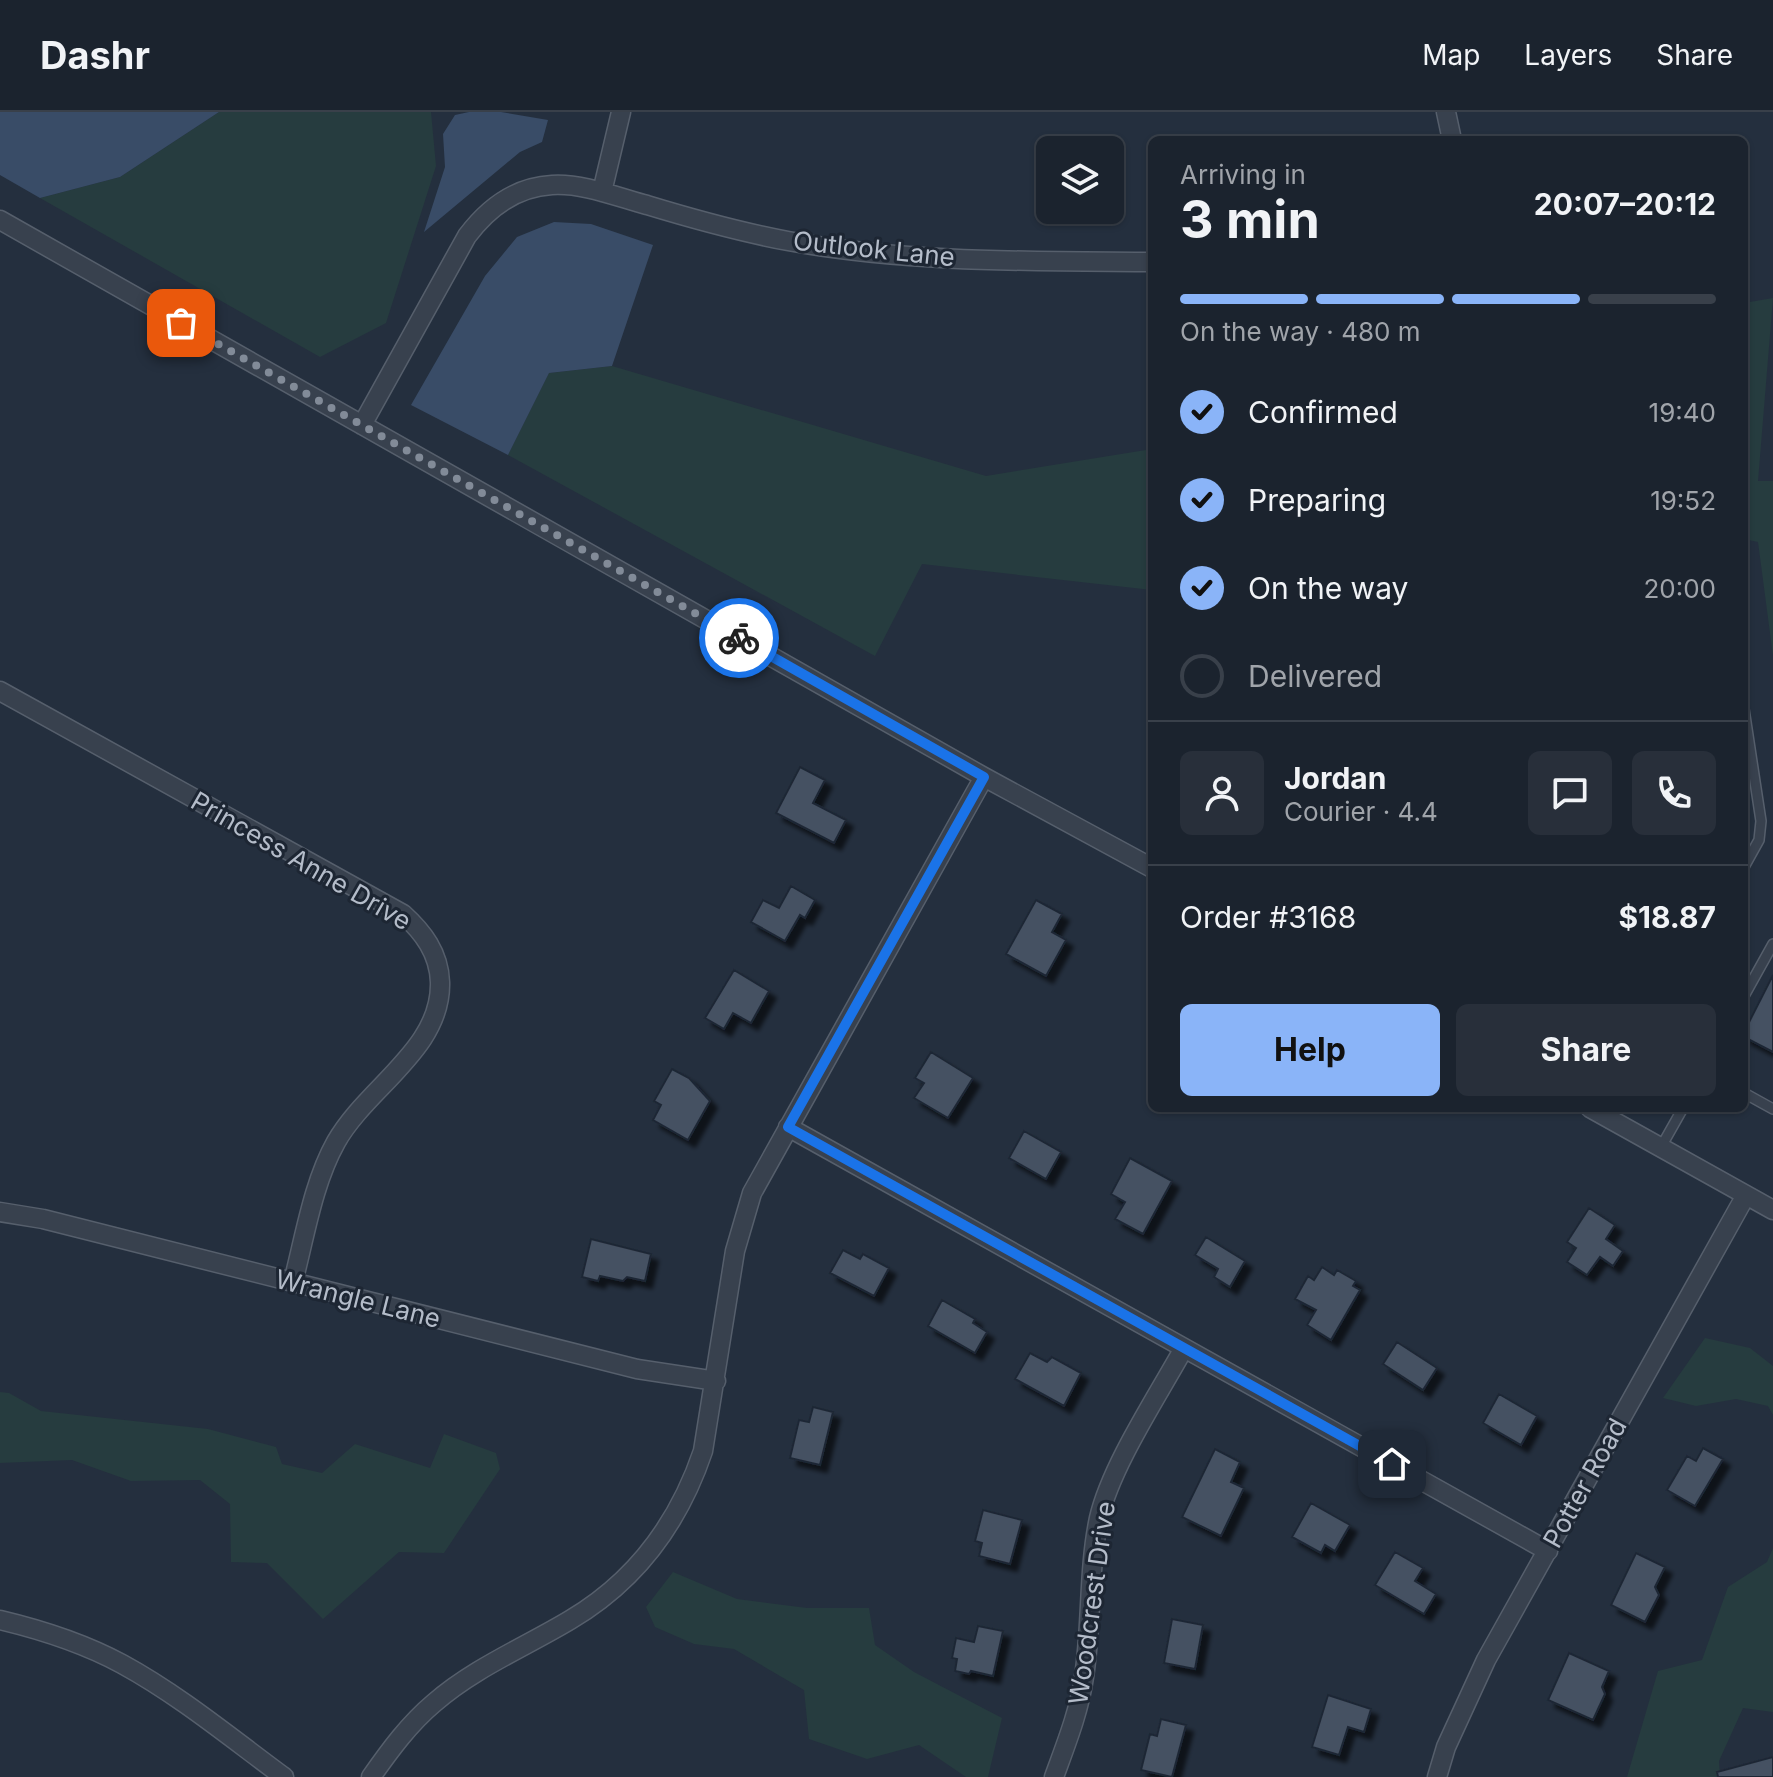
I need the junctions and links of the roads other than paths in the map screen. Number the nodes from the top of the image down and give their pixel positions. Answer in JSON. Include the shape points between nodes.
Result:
{"nodes":[{"id":1,"x":621,"y":112,"type":"edge"},
{"id":2,"x":1446,"y":112,"type":"edge"},
{"id":3,"x":1451,"y":136,"type":"edge"},
{"id":4,"x":602,"y":192,"type":"junction"},
{"id":5,"x":0,"y":220,"type":"edge"},
{"id":6,"x":1148,"y":262,"type":"edge"},
{"id":7,"x":362,"y":425,"type":"junction"},
{"id":8,"x":0,"y":691,"type":"edge"},
{"id":9,"x":1748,"y":735,"type":"edge"},
{"id":10,"x":984,"y":777,"type":"junction"},
{"id":11,"x":1748,"y":860,"type":"edge"},
{"id":12,"x":1148,"y":866,"type":"edge"},
{"id":13,"x":1773,"y":944,"type":"edge"},
{"id":14,"x":1748,"y":989,"type":"edge"},
{"id":15,"x":1748,"y":1095,"type":"edge"},
{"id":16,"x":1773,"y":1109,"type":"edge"},
{"id":17,"x":1602,"y":1112,"type":"edge"},
{"id":18,"x":1681,"y":1112,"type":"edge"},
{"id":19,"x":788,"y":1127,"type":"junction"},
{"id":20,"x":1661,"y":1147,"type":"junction"},
{"id":21,"x":1746,"y":1195,"type":"junction"},
{"id":22,"x":1773,"y":1210,"type":"edge"},
{"id":23,"x":0,"y":1212,"type":"edge"},
{"id":24,"x":293,"y":1282,"type":"junction"},
{"id":25,"x":1184,"y":1348,"type":"junction"},
{"id":26,"x":716,"y":1381,"type":"junction"},
{"id":27,"x":1548,"y":1551,"type":"junction"},
{"id":28,"x":0,"y":1620,"type":"edge"},
{"id":29,"x":284,"y":1777,"type":"edge"},
{"id":30,"x":371,"y":1777,"type":"edge"},
{"id":31,"x":1054,"y":1777,"type":"edge"},
{"id":32,"x":1437,"y":1777,"type":"edge"}],
"edges":[{"from":1,"to":4,"type":"street"},
{"from":2,"to":3,"type":"street"},
{"from":4,"to":6,"type":"street","name":"Outlook Lane","via":[[764,236],[867,252]]},
{"from":4,"to":7,"type":"street","name":"Outlook Lane","via":[[536,186],[481,217]]},
{"from":5,"to":7,"type":"street"},
{"from":7,"to":10,"type":"street"},
{"from":8,"to":24,"type":"street","name":"Princess Anne Drive","via":[[403,914],[431,946],[440,974],[437,1012],[421,1043],[361,1105],[335,1144]]},
{"from":9,"to":11,"type":"lane","via":[[1761,821],[1759,840]]},
{"from":10,"to":12,"type":"street"},
{"from":10,"to":19,"type":"street"},
{"from":13,"to":14,"type":"lane"},
{"from":15,"to":16,"type":"lane"},
{"from":17,"to":20,"type":"street"},
{"from":18,"to":20,"type":"lane"},
{"from":19,"to":25,"type":"street"},
{"from":19,"to":26,"type":"street","via":[[743,1219]]},
{"from":20,"to":21,"type":"street"},
{"from":21,"to":22,"type":"street"},
{"from":21,"to":27,"type":"street","name":"Potter Road"},
{"from":23,"to":24,"type":"street","name":"Wrangle Lane"},
{"from":24,"to":26,"type":"street","name":"Wrangle Lane","via":[[637,1369]]},
{"from":25,"to":27,"type":"street"},
{"from":25,"to":31,"type":"street","name":"Woodcrest Drive","via":[[1105,1498],[1084,1677]]},
{"from":26,"to":30,"type":"street","via":[[695,1477],[670,1525],[643,1560],[590,1607],[436,1701]]},
{"from":27,"to":32,"type":"street","name":"Potter Road","via":[[1473,1686]]},
{"from":28,"to":29,"type":"street","via":[[36,1628],[121,1663]]}]}
